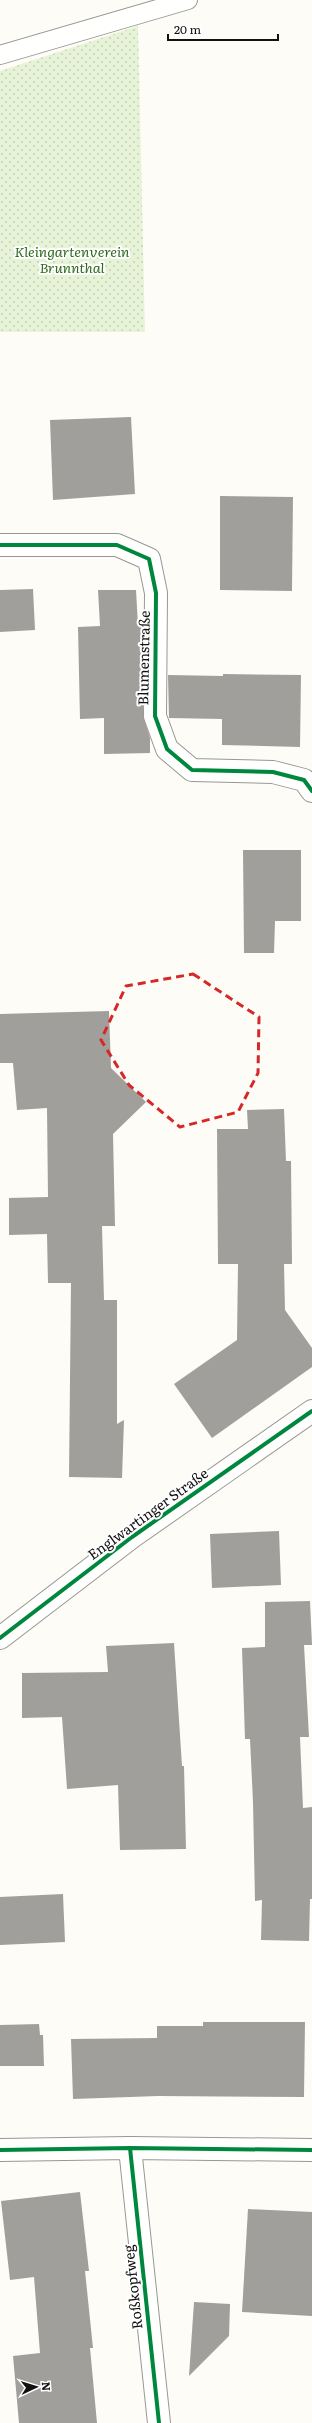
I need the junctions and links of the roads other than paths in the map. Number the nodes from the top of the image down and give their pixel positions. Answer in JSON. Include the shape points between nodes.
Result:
{"nodes":[{"id":1,"x":188,"y":0,"type":"edge"},
{"id":2,"x":0,"y":55,"type":"edge"},
{"id":3,"x":0,"y":545,"type":"edge"},
{"id":4,"x":312,"y":791,"type":"edge"},
{"id":5,"x":312,"y":1411,"type":"edge"},
{"id":6,"x":0,"y":1638,"type":"edge"},
{"id":7,"x":130,"y":2148,"type":"junction"},
{"id":8,"x":0,"y":2150,"type":"edge"},
{"id":9,"x":312,"y":2150,"type":"edge"},
{"id":10,"x":159,"y":2423,"type":"edge"}],
"edges":[{"from":1,"to":2,"type":"lane"},
{"from":3,"to":4,"type":"street","name":"Blumenstraße","via":[[117,545],[149,559],[156,593],[155,716],[167,749],[192,770],[273,772],[304,780]]},
{"from":5,"to":6,"type":"street","name":"Englwartinger Straße","via":[[132,1537]]},
{"from":7,"to":8,"type":"street"},
{"from":7,"to":9,"type":"street"},
{"from":7,"to":10,"type":"street","name":"Roßkopfweg"}]}
